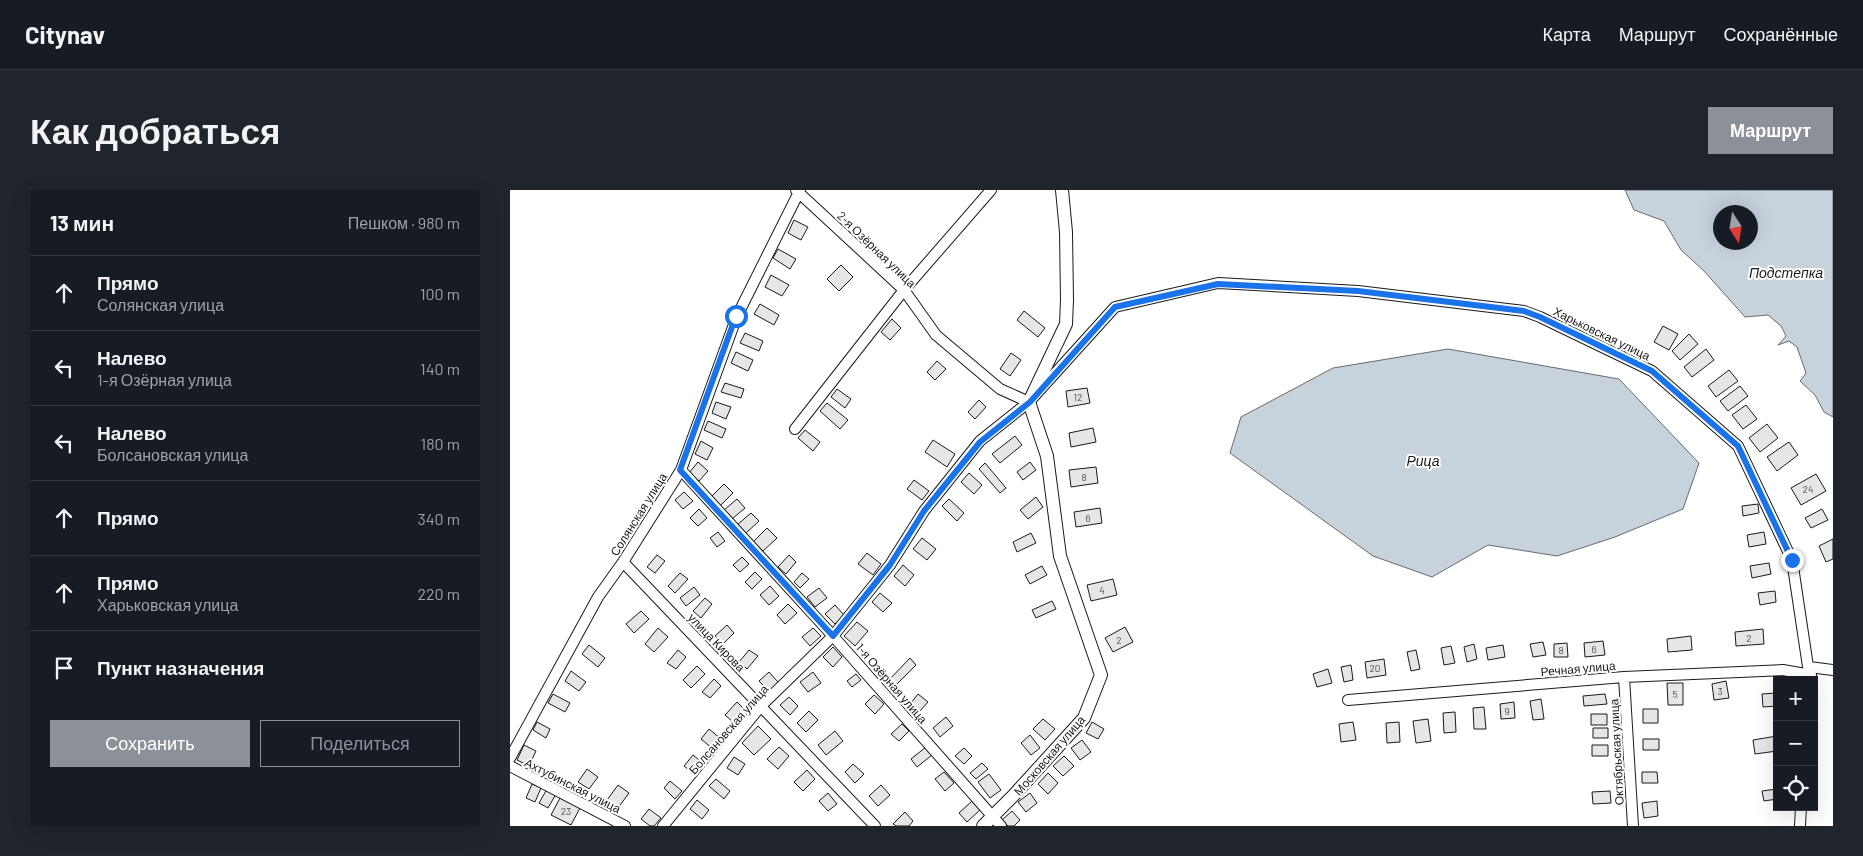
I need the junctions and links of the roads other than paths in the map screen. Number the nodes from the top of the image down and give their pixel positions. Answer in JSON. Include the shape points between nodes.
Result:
{"nodes":[{"id":1,"x":798,"y":190,"type":"edge"},
{"id":2,"x":992,"y":190,"type":"edge"},
{"id":3,"x":1062,"y":190,"type":"edge"},
{"id":4,"x":904,"y":290,"type":"junction"},
{"id":5,"x":1029,"y":402,"type":"junction"},
{"id":6,"x":795,"y":429,"type":"dead end"},
{"id":7,"x":680,"y":470,"type":"junction"},
{"id":8,"x":623,"y":562,"type":"junction"},
{"id":9,"x":833,"y":636,"type":"junction"},
{"id":10,"x":1833,"y":670,"type":"edge"},
{"id":11,"x":1810,"y":674,"type":"edge"},
{"id":12,"x":1624,"y":677,"type":"junction"},
{"id":13,"x":1348,"y":700,"type":"dead end"},
{"id":14,"x":761,"y":706,"type":"junction"},
{"id":15,"x":510,"y":758,"type":"edge"},
{"id":16,"x":510,"y":766,"type":"edge"},
{"id":17,"x":1801,"y":811,"type":"edge"},
{"id":18,"x":996,"y":821,"type":"edge"},
{"id":19,"x":625,"y":826,"type":"edge"},
{"id":20,"x":663,"y":826,"type":"edge"},
{"id":21,"x":875,"y":826,"type":"edge"},
{"id":22,"x":983,"y":826,"type":"edge"},
{"id":23,"x":1633,"y":826,"type":"edge"},
{"id":24,"x":1800,"y":826,"type":"edge"}],
"edges":[{"from":1,"to":4,"type":"street","name":"2-я Озёрная улица"},
{"from":1,"to":7,"type":"street","name":"Солянская улица","via":[[736,316]]},
{"from":2,"to":4,"type":"street"},
{"from":3,"to":5,"type":"street","via":[[1066,232],[1066,324]]},
{"from":4,"to":5,"type":"street","name":"2-я Озёрная улица","via":[[936,335],[1000,389]]},
{"from":4,"to":6,"type":"street"},
{"from":5,"to":9,"type":"street","name":"Болсановская улица","via":[[980,442],[924,511],[890,565]]},
{"from":5,"to":11,"type":"street","name":"Харьковская улица","via":[[1115,307],[1218,284],[1358,291],[1524,311],[1652,371],[1738,446],[1792,560]]},
{"from":5,"to":18,"type":"street","name":"Московская улица","via":[[1047,456],[1060,556],[1101,675],[1084,718],[1014,796]]},
{"from":7,"to":8,"type":"street","name":"Солянская улица"},
{"from":7,"to":9,"type":"street","name":"1-я Озёрная улица"},
{"from":8,"to":14,"type":"street","name":"улица Кирова"},
{"from":8,"to":15,"type":"street","name":"Солянская улица","via":[[598,597]]},
{"from":9,"to":14,"type":"street","name":"Болсановская улица"},
{"from":9,"to":18,"type":"street","name":"1-я Озёрная улица"},
{"from":10,"to":11,"type":"street","name":"Речная улица"},
{"from":11,"to":12,"type":"street","name":"Речная улица","via":[[1783,670]]},
{"from":12,"to":13,"type":"street","name":"Речная улица"},
{"from":12,"to":23,"type":"street","name":"Октябрьская улица"},
{"from":14,"to":20,"type":"street","name":"Болсановская улица"},
{"from":14,"to":21,"type":"street","name":"улица Кирова"},
{"from":16,"to":19,"type":"street","name":"Ахтубинская улица"},
{"from":17,"to":24,"type":"street"},
{"from":18,"to":22,"type":"street","name":"Московская улица"}]}
